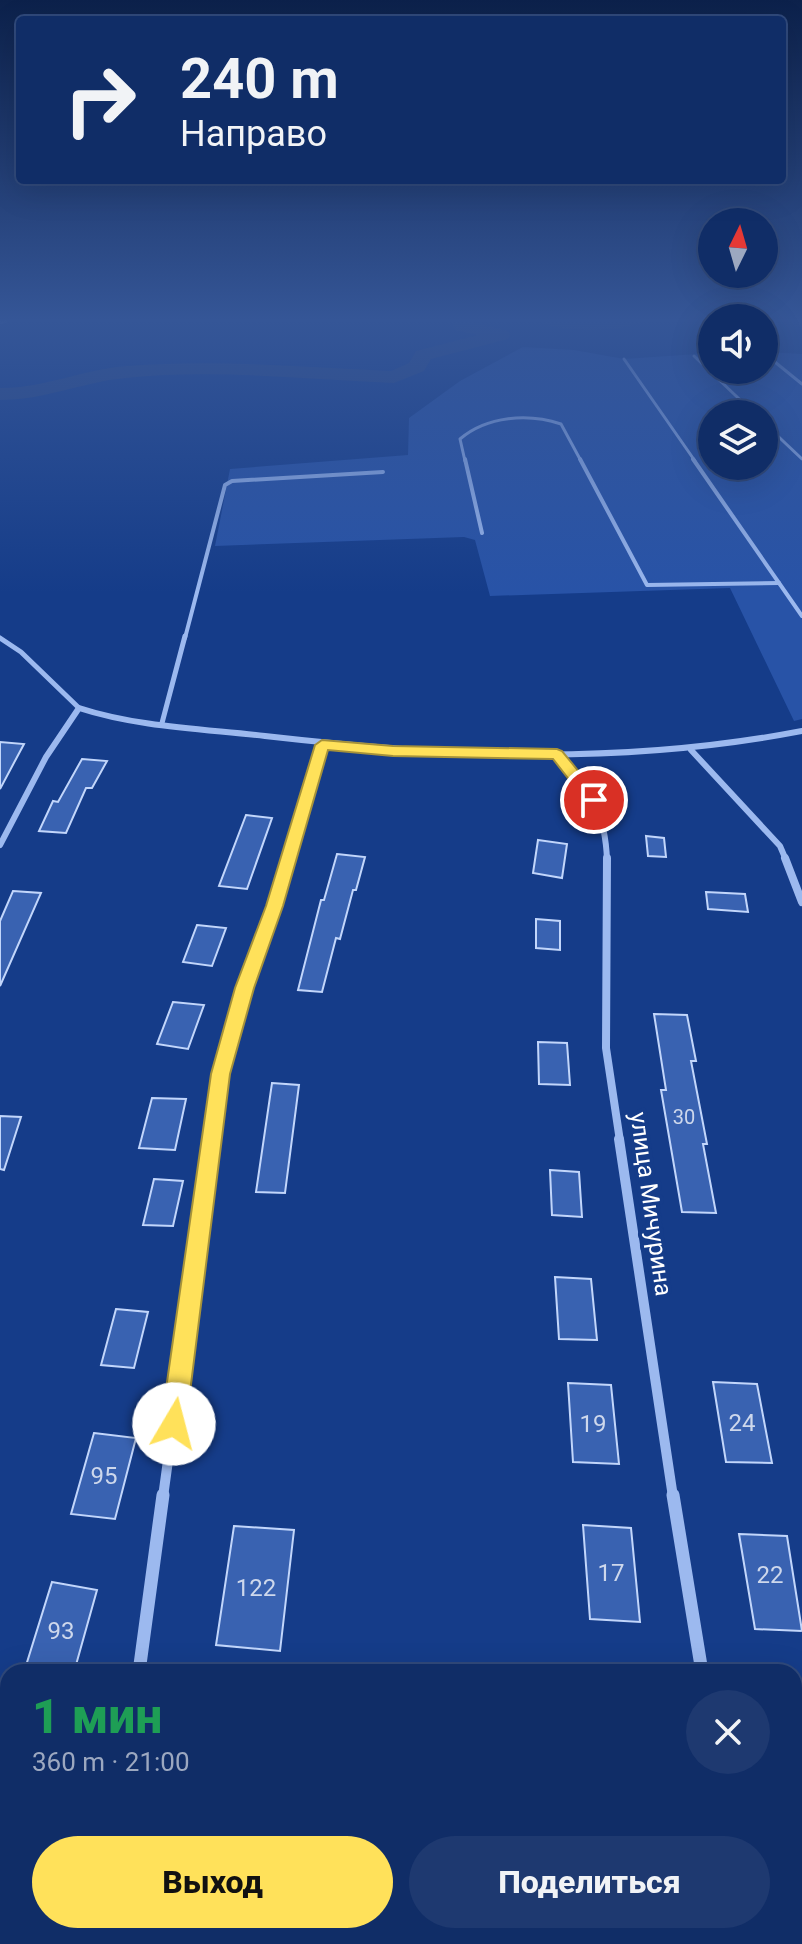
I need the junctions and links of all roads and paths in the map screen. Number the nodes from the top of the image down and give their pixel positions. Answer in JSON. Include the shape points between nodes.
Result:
{"nodes":[{"id":1,"x":660,"y":412,"type":"edge"},
{"id":2,"x":778,"y":436,"type":"edge"},
{"id":3,"x":802,"y":459,"type":"edge"},
{"id":4,"x":383,"y":472,"type":"dead end"},
{"id":5,"x":482,"y":533,"type":"dead end"},
{"id":6,"x":779,"y":583,"type":"junction"},
{"id":7,"x":802,"y":616,"type":"edge"},
{"id":8,"x":0,"y":638,"type":"edge"},
{"id":9,"x":79,"y":708,"type":"junction"},
{"id":10,"x":162,"y":723,"type":"junction"},
{"id":11,"x":802,"y":731,"type":"edge"},
{"id":12,"x":322,"y":745,"type":"junction"},
{"id":13,"x":691,"y":750,"type":"junction"},
{"id":14,"x":557,"y":754,"type":"junction"},
{"id":15,"x":0,"y":845,"type":"edge"},
{"id":16,"x":802,"y":902,"type":"edge"},
{"id":17,"x":140,"y":1664,"type":"edge"},
{"id":18,"x":701,"y":1664,"type":"edge"}],
"edges":[{"from":1,"to":6,"type":"lane"},
{"from":2,"to":3,"type":"lane"},
{"from":4,"to":10,"type":"lane","via":[[225,485]]},
{"from":5,"to":6,"type":"lane","via":[[460,439],[469,429],[503,421],[548,419],[561,424],[647,585]]},
{"from":6,"to":7,"type":"lane"},
{"from":8,"to":9,"type":"lane"},
{"from":9,"to":10,"type":"street"},
{"from":9,"to":15,"type":"street","via":[[46,757]]},
{"from":10,"to":12,"type":"street"},
{"from":11,"to":13,"type":"street"},
{"from":12,"to":14,"type":"street"},
{"from":12,"to":17,"type":"street","via":[[221,1074]]},
{"from":13,"to":14,"type":"street"},
{"from":13,"to":16,"type":"street","via":[[780,846]]},
{"from":14,"to":18,"type":"street","name":"улица Мичурина","via":[[594,800],[606,829],[606,1048]]}]}
